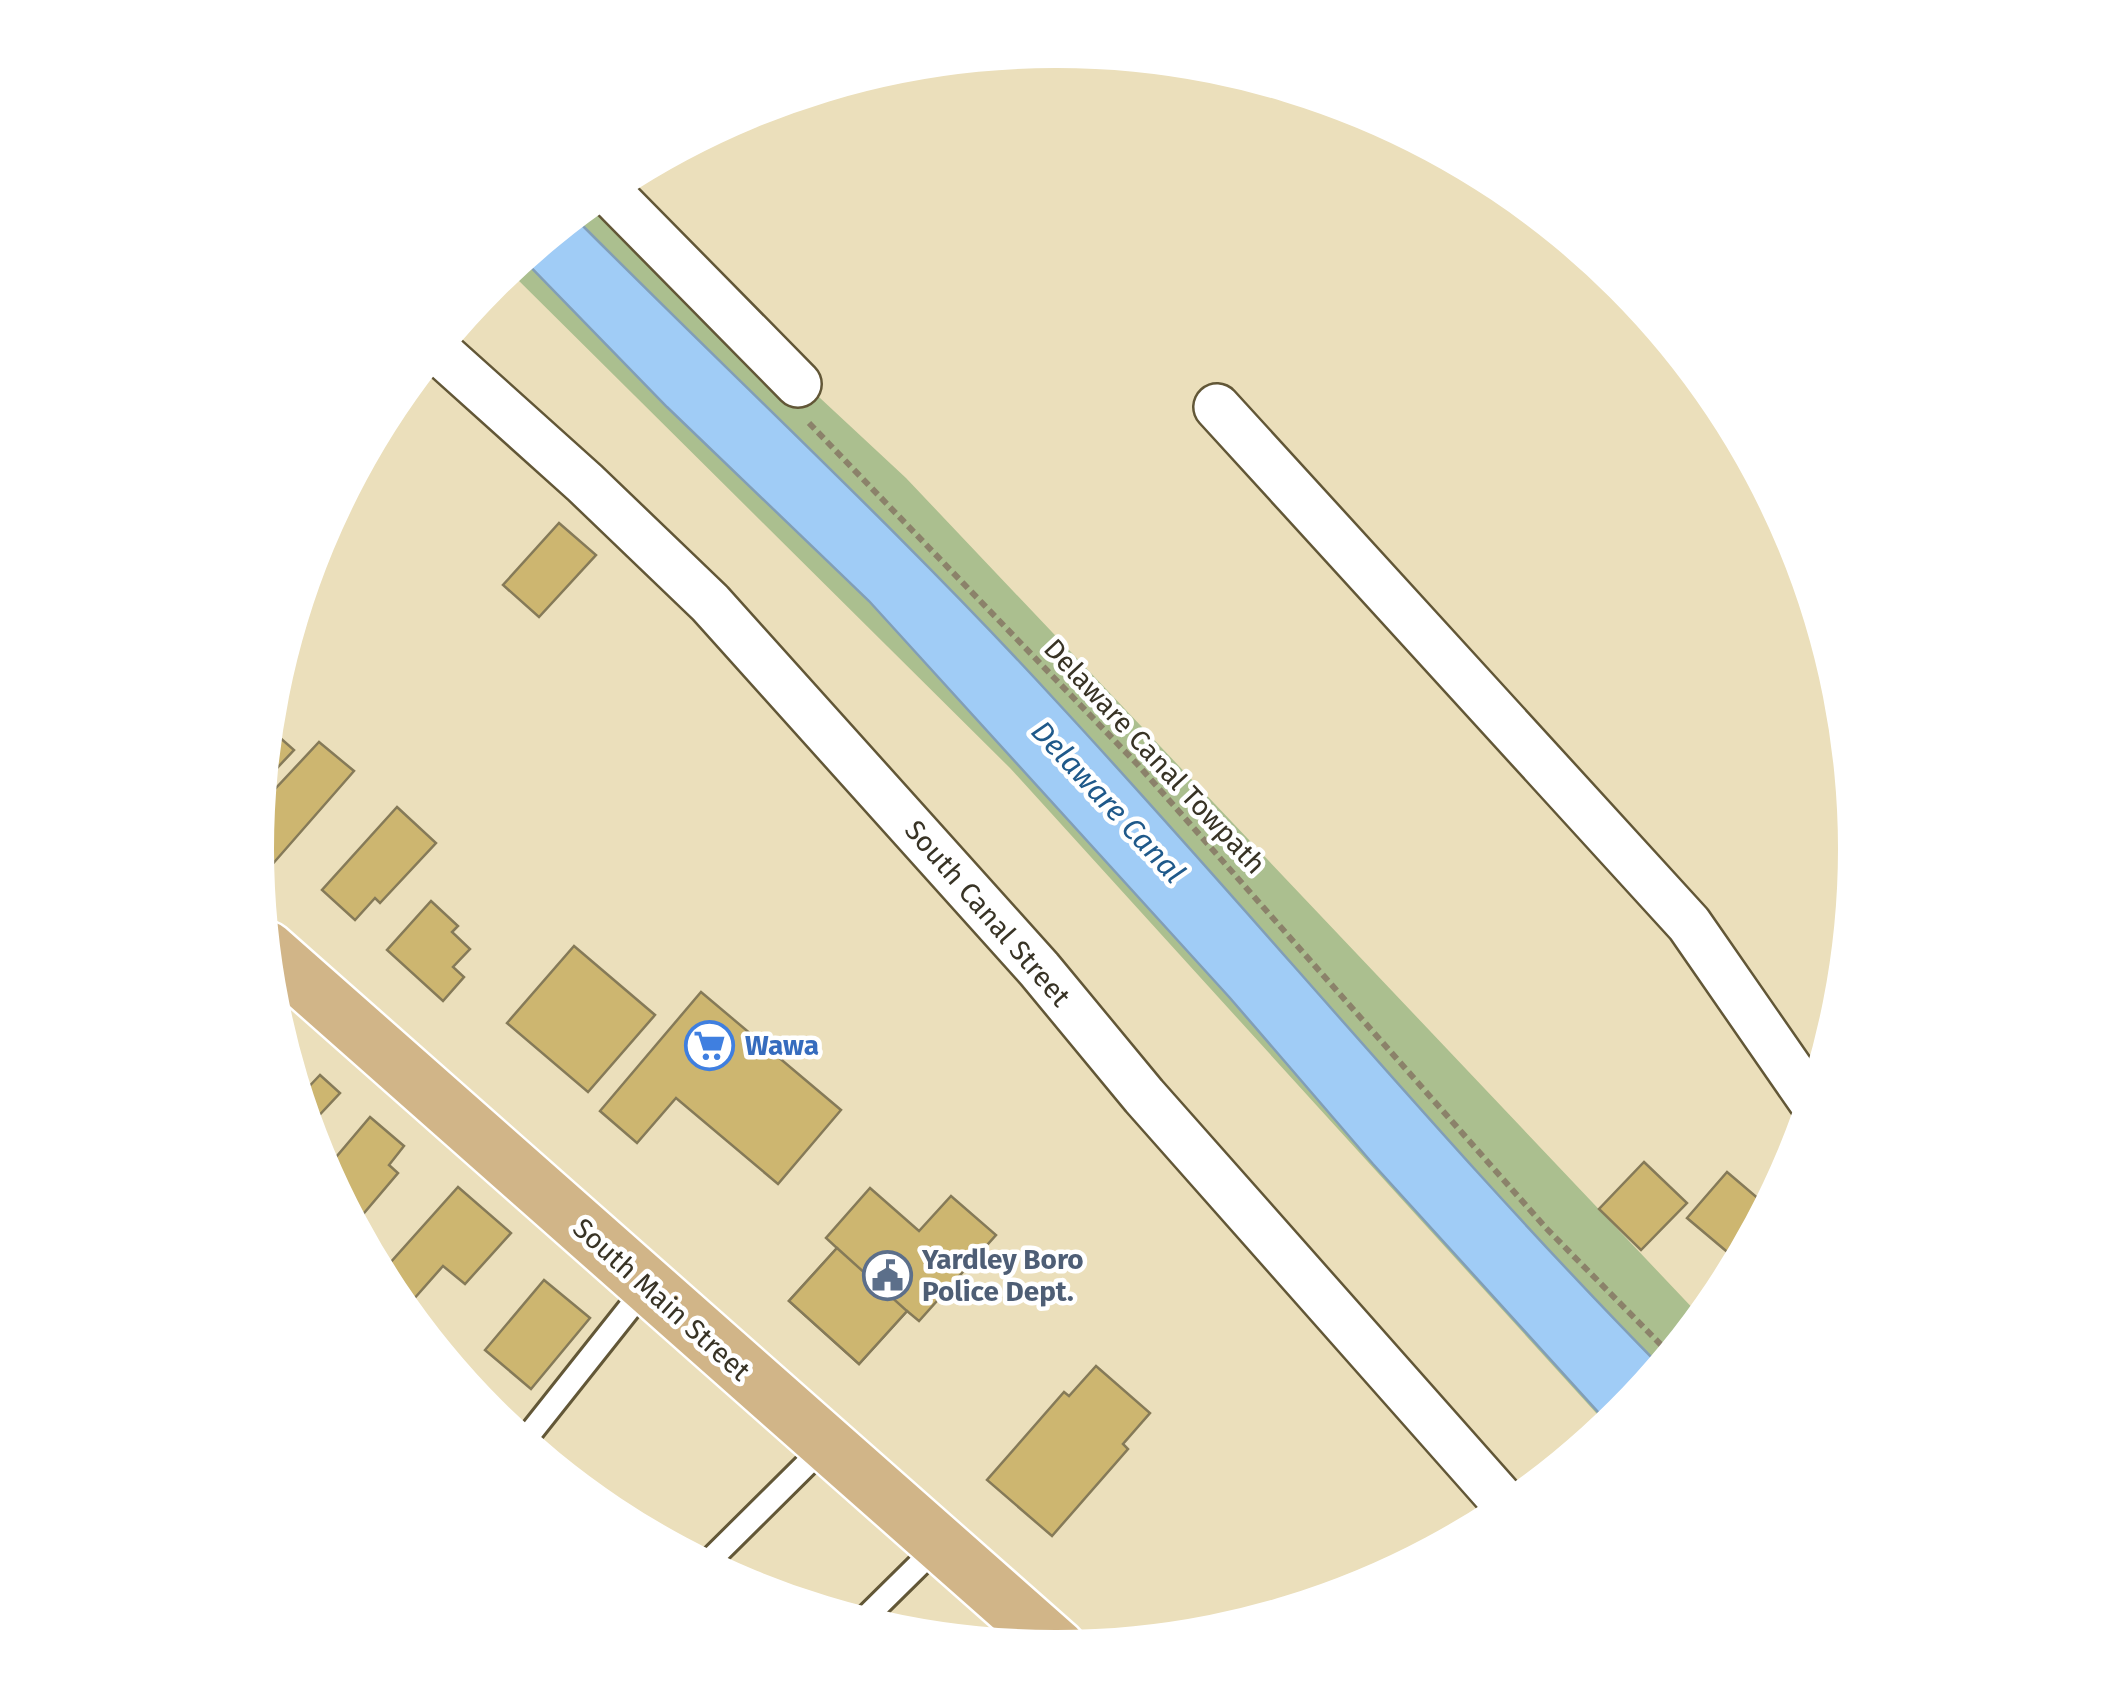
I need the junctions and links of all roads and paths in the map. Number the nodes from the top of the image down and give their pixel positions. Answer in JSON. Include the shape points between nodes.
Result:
{"nodes":[{"id":1,"x":617,"y":202,"type":"edge"},
{"id":2,"x":447,"y":359,"type":"edge"},
{"id":3,"x":801,"y":401,"type":"joint"},
{"id":4,"x":1217,"y":406,"type":"dead end"},
{"id":5,"x":283,"y":963,"type":"edge"},
{"id":6,"x":1801,"y":1085,"type":"edge"},
{"id":7,"x":647,"y":1286,"type":"junction"},
{"id":8,"x":1660,"y":1344,"type":"edge"},
{"id":9,"x":533,"y":1430,"type":"edge"},
{"id":10,"x":826,"y":1445,"type":"junction"},
{"id":11,"x":1497,"y":1494,"type":"edge"},
{"id":12,"x":939,"y":1545,"type":"junction"},
{"id":13,"x":717,"y":1553,"type":"edge"},
{"id":14,"x":875,"y":1609,"type":"edge"},
{"id":15,"x":1037,"y":1630,"type":"edge"}],
"edges":[{"from":1,"to":3,"type":"street"},
{"from":2,"to":11,"type":"street","name":"South Canal Street","via":[[710,604],[1039,968]]},
{"from":3,"to":8,"type":"path","name":"Delaware Canal Towpath","via":[[1138,765],[1546,1228]]},
{"from":4,"to":6,"type":"street","via":[[1688,924]]},
{"from":5,"to":7,"type":"main road","name":"South Main Street"},
{"from":7,"to":9,"type":"lane"},
{"from":7,"to":10,"type":"main road","name":"South Main Street"},
{"from":10,"to":12,"type":"main road","name":"South Main Street"},
{"from":10,"to":13,"type":"lane"},
{"from":12,"to":14,"type":"lane"},
{"from":12,"to":15,"type":"main road","name":"South Main Street"}]}
